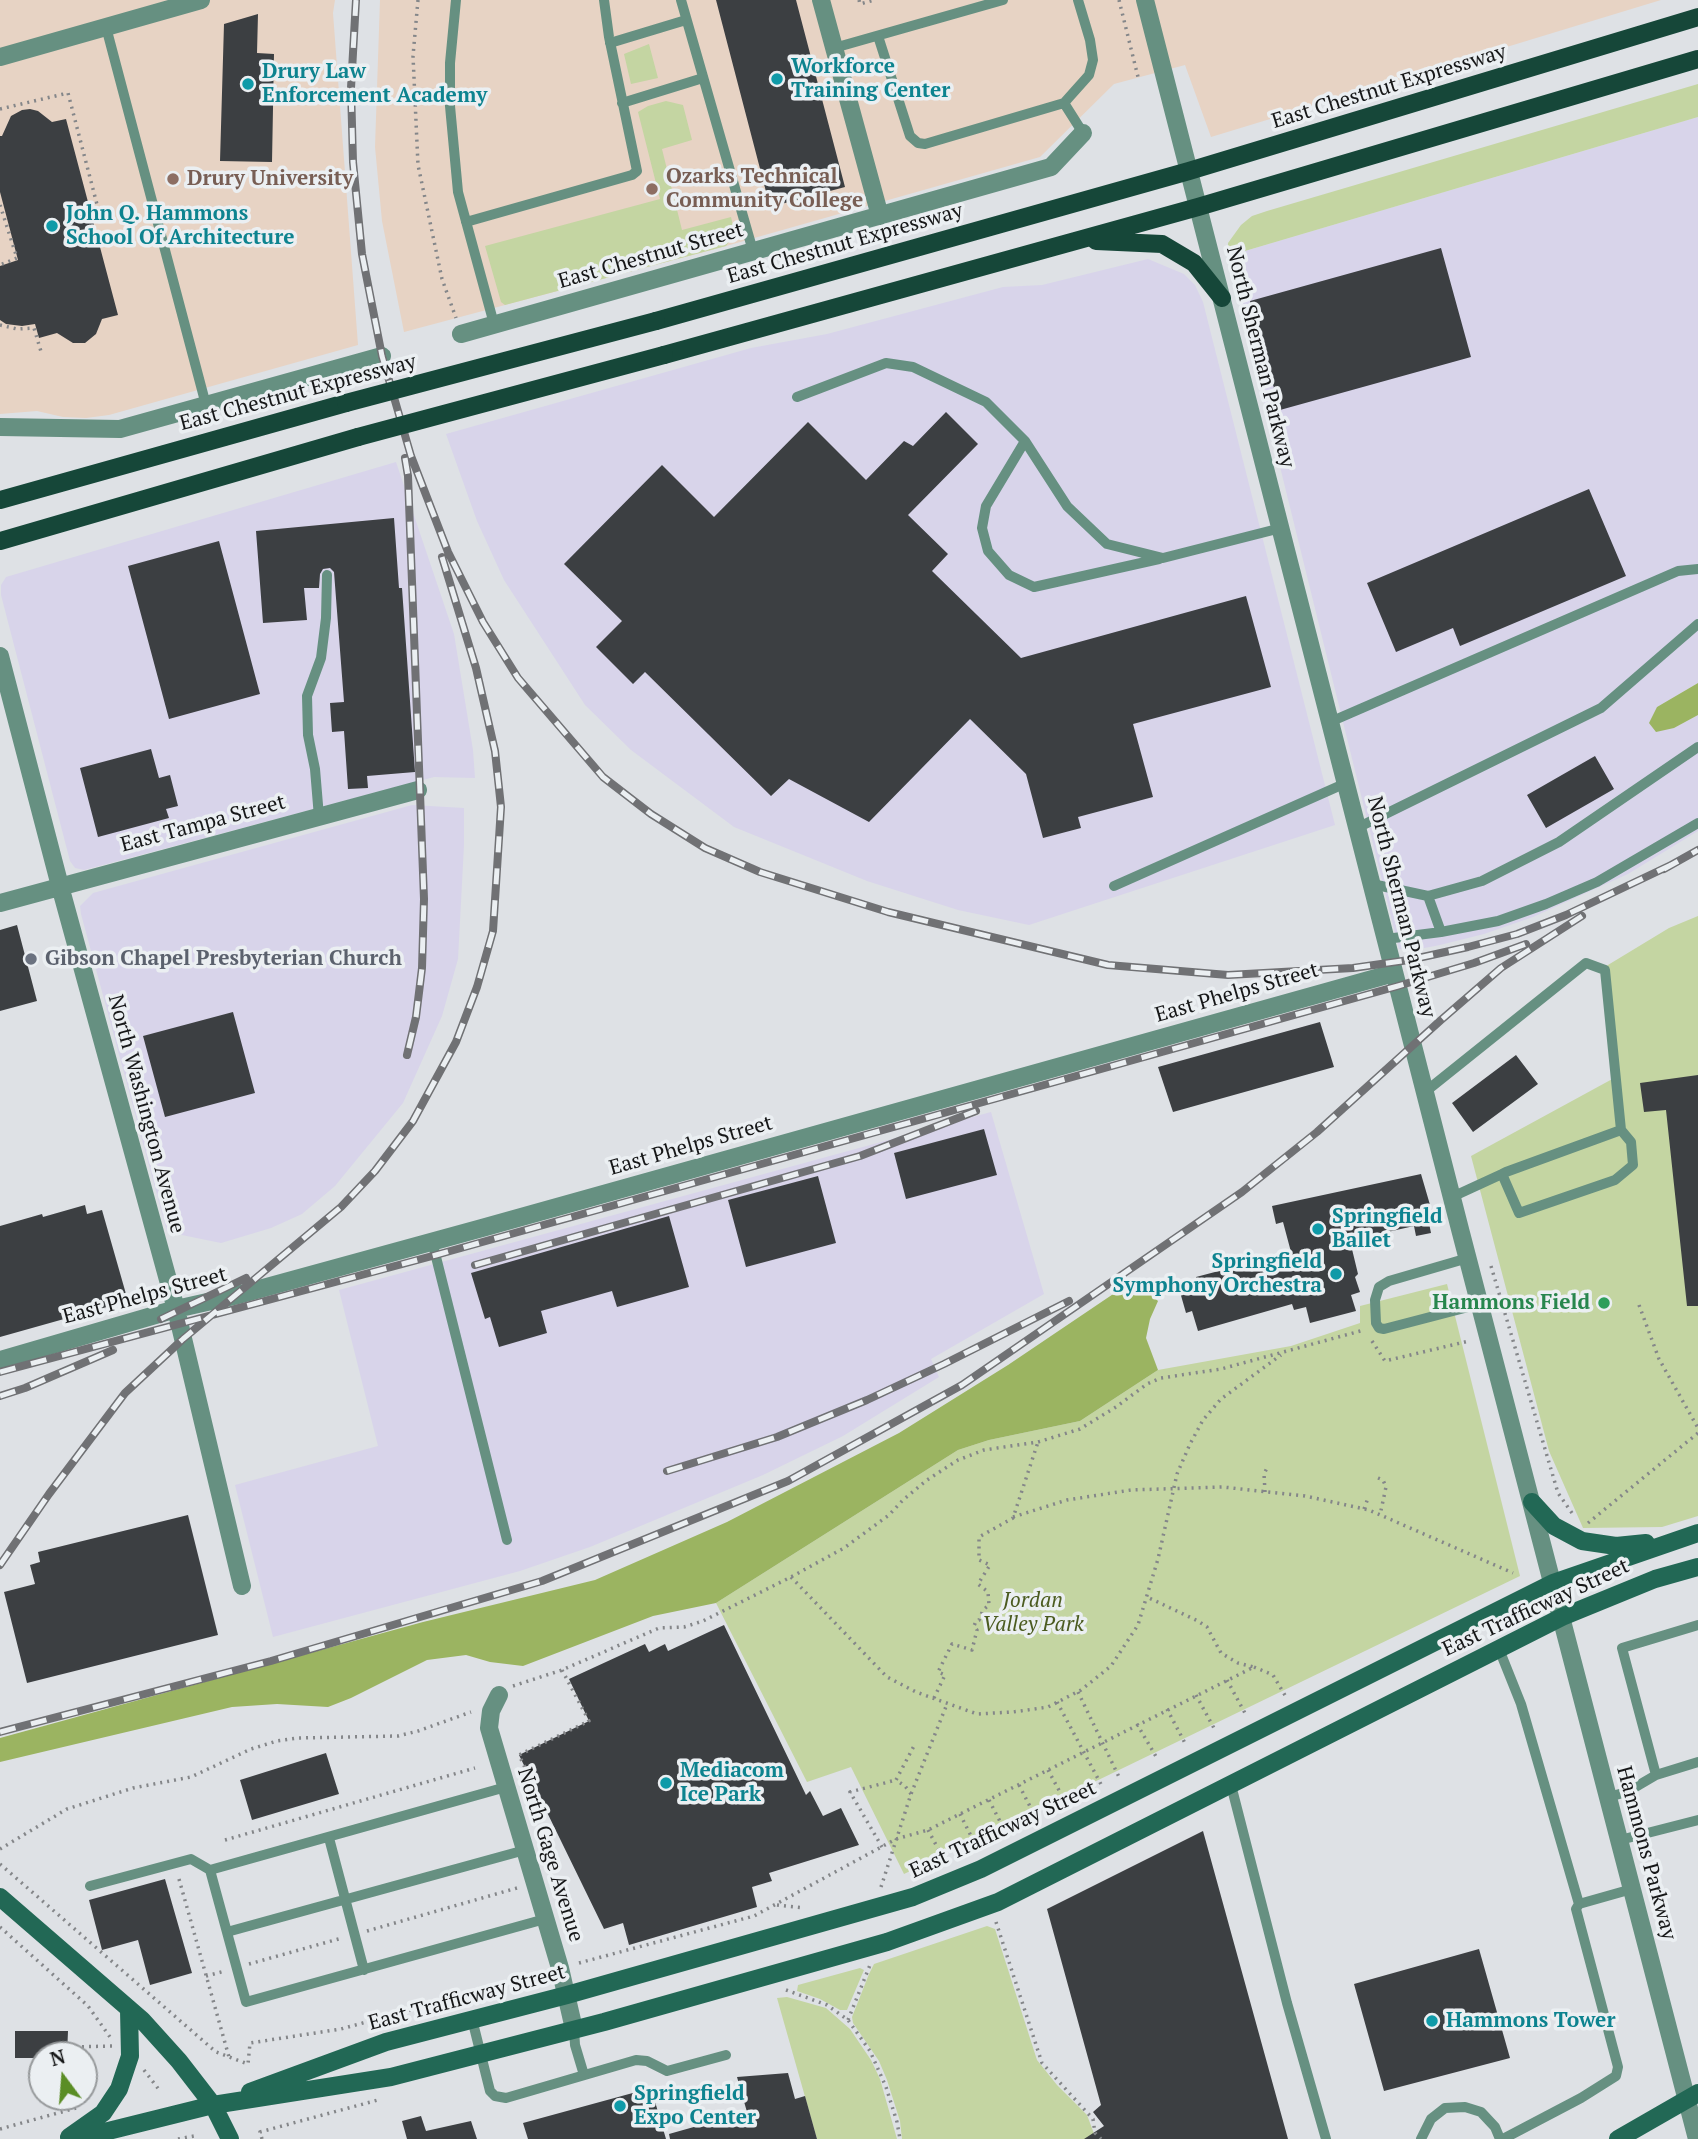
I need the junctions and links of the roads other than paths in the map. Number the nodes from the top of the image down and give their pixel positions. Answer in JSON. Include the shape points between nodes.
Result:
{"nodes":[{"id":1,"x":201,"y":0,"type":"edge"},
{"id":2,"x":456,"y":0,"type":"edge"},
{"id":3,"x":604,"y":0,"type":"edge"},
{"id":4,"x":681,"y":0,"type":"edge"},
{"id":5,"x":821,"y":0,"type":"edge"},
{"id":6,"x":1003,"y":0,"type":"edge"},
{"id":7,"x":1078,"y":0,"type":"edge"},
{"id":8,"x":1145,"y":0,"type":"edge"},
{"id":9,"x":1698,"y":17,"type":"edge"},
{"id":10,"x":686,"y":20,"type":"junction"},
{"id":11,"x":106,"y":27,"type":"junction"},
{"id":12,"x":878,"y":36,"type":"junction"},
{"id":13,"x":610,"y":43,"type":"junction"},
{"id":14,"x":834,"y":48,"type":"junction"},
{"id":15,"x":0,"y":57,"type":"edge"},
{"id":16,"x":1698,"y":59,"type":"edge"},
{"id":17,"x":703,"y":78,"type":"junction"},
{"id":18,"x":622,"y":103,"type":"junction"},
{"id":19,"x":1063,"y":103,"type":"junction"},
{"id":20,"x":1083,"y":133,"type":"joint"},
{"id":21,"x":1189,"y":171,"type":"junction"},
{"id":22,"x":1198,"y":207,"type":"junction"},
{"id":23,"x":880,"y":216,"type":"junction"},
{"id":24,"x":466,"y":222,"type":"junction"},
{"id":25,"x":1082,"y":240,"type":"junction"},
{"id":26,"x":753,"y":251,"type":"junction"},
{"id":27,"x":1222,"y":298,"type":"junction"},
{"id":28,"x":494,"y":324,"type":"junction"},
{"id":29,"x":461,"y":334,"type":"road end"},
{"id":30,"x":382,"y":356,"type":"dead end"},
{"id":31,"x":797,"y":397,"type":"dead end"},
{"id":32,"x":206,"y":405,"type":"junction"},
{"id":33,"x":0,"y":427,"type":"edge"},
{"id":34,"x":1025,"y":441,"type":"junction"},
{"id":35,"x":0,"y":500,"type":"edge"},
{"id":36,"x":1281,"y":528,"type":"junction"},
{"id":37,"x":0,"y":541,"type":"edge"},
{"id":38,"x":1163,"y":558,"type":"junction"},
{"id":39,"x":1698,"y":569,"type":"edge"},
{"id":40,"x":327,"y":575,"type":"dead end"},
{"id":41,"x":1698,"y":624,"type":"edge"},
{"id":42,"x":0,"y":656,"type":"edge"},
{"id":43,"x":3,"y":676,"type":"edge"},
{"id":44,"x":1330,"y":722,"type":"junction"},
{"id":45,"x":1698,"y":747,"type":"edge"},
{"id":46,"x":1346,"y":783,"type":"junction"},
{"id":47,"x":418,"y":790,"type":"dead end"},
{"id":48,"x":319,"y":817,"type":"junction"},
{"id":49,"x":1698,"y":823,"type":"edge"},
{"id":50,"x":1357,"y":828,"type":"junction"},
{"id":51,"x":1371,"y":884,"type":"junction"},
{"id":52,"x":60,"y":886,"type":"junction"},
{"id":53,"x":1114,"y":886,"type":"dead end"},
{"id":54,"x":1428,"y":896,"type":"junction"},
{"id":55,"x":0,"y":903,"type":"edge"},
{"id":56,"x":1441,"y":932,"type":"junction"},
{"id":57,"x":1386,"y":939,"type":"junction"},
{"id":58,"x":1394,"y":973,"type":"junction"},
{"id":59,"x":1425,"y":1092,"type":"junction"},
{"id":60,"x":1621,"y":1130,"type":"junction"},
{"id":61,"x":1502,"y":1174,"type":"junction"},
{"id":62,"x":1452,"y":1197,"type":"junction"},
{"id":63,"x":432,"y":1241,"type":"junction"},
{"id":64,"x":1468,"y":1258,"type":"junction"},
{"id":65,"x":1480,"y":1304,"type":"junction"},
{"id":66,"x":176,"y":1309,"type":"junction"},
{"id":67,"x":0,"y":1360,"type":"edge"},
{"id":68,"x":1532,"y":1502,"type":"junction"},
{"id":69,"x":1698,"y":1533,"type":"edge"},
{"id":70,"x":507,"y":1540,"type":"dead end"},
{"id":71,"x":1673,"y":1540,"type":"junction"},
{"id":72,"x":1698,"y":1567,"type":"edge"},
{"id":73,"x":1553,"y":1583,"type":"junction"},
{"id":74,"x":242,"y":1586,"type":"dead end"},
{"id":75,"x":1562,"y":1617,"type":"junction"},
{"id":76,"x":1698,"y":1625,"type":"edge"},
{"id":77,"x":1499,"y":1649,"type":"junction"},
{"id":78,"x":499,"y":1695,"type":"road end"},
{"id":79,"x":1698,"y":1762,"type":"edge"},
{"id":80,"x":1656,"y":1775,"type":"junction"},
{"id":81,"x":512,"y":1785,"type":"junction"},
{"id":82,"x":1231,"y":1785,"type":"junction"},
{"id":83,"x":1608,"y":1797,"type":"junction"},
{"id":84,"x":1698,"y":1820,"type":"edge"},
{"id":85,"x":329,"y":1838,"type":"junction"},
{"id":86,"x":1620,"y":1840,"type":"junction"},
{"id":87,"x":525,"y":1850,"type":"junction"},
{"id":88,"x":210,"y":1870,"type":"junction"},
{"id":89,"x":90,"y":1886,"type":"dead end"},
{"id":90,"x":1632,"y":1889,"type":"junction"},
{"id":91,"x":0,"y":1897,"type":"edge"},
{"id":92,"x":345,"y":1899,"type":"junction"},
{"id":93,"x":1579,"y":1904,"type":"junction"},
{"id":94,"x":545,"y":1919,"type":"junction"},
{"id":95,"x":227,"y":1932,"type":"junction"},
{"id":96,"x":364,"y":1969,"type":"junction"},
{"id":97,"x":567,"y":1995,"type":"junction"},
{"id":98,"x":129,"y":2010,"type":"junction"},
{"id":99,"x":472,"y":2019,"type":"junction"},
{"id":100,"x":575,"y":2029,"type":"junction"},
{"id":101,"x":481,"y":2054,"type":"junction"},
{"id":102,"x":726,"y":2055,"type":"dead end"},
{"id":103,"x":584,"y":2075,"type":"junction"},
{"id":104,"x":1692,"y":2097,"type":"edge"},
{"id":105,"x":213,"y":2105,"type":"junction"},
{"id":106,"x":66,"y":2139,"type":"edge"},
{"id":107,"x":76,"y":2139,"type":"edge"},
{"id":108,"x":230,"y":2139,"type":"edge"},
{"id":109,"x":1326,"y":2139,"type":"edge"},
{"id":110,"x":1421,"y":2139,"type":"edge"},
{"id":111,"x":1502,"y":2139,"type":"edge"},
{"id":112,"x":1618,"y":2139,"type":"edge"},
{"id":113,"x":1697,"y":2139,"type":"edge"}],
"edges":[{"from":1,"to":11,"type":"street"},
{"from":2,"to":24,"type":"lane","via":[[450,106],[458,192]]},
{"from":3,"to":13,"type":"lane"},
{"from":4,"to":10,"type":"lane"},
{"from":5,"to":14,"type":"street"},
{"from":6,"to":12,"type":"lane"},
{"from":7,"to":19,"type":"lane","via":[[1093,60],[1089,75]]},
{"from":8,"to":21,"type":"street","name":"North Sherman Parkway"},
{"from":9,"to":21,"type":"main road","name":"East Chestnut Expressway"},
{"from":10,"to":13,"type":"lane"},
{"from":10,"to":17,"type":"lane"},
{"from":11,"to":15,"type":"street"},
{"from":11,"to":32,"type":"lane"},
{"from":12,"to":14,"type":"lane"},
{"from":12,"to":19,"type":"lane","via":[[910,136],[918,143]]},
{"from":13,"to":18,"type":"lane"},
{"from":14,"to":23,"type":"street"},
{"from":16,"to":22,"type":"main road"},
{"from":17,"to":18,"type":"lane"},
{"from":17,"to":26,"type":"lane"},
{"from":18,"to":24,"type":"lane","via":[[636,165],[632,175]]},
{"from":19,"to":20,"type":"lane"},
{"from":20,"to":23,"type":"street","name":"East Chestnut Street","via":[[1051,167]]},
{"from":21,"to":22,"type":"street","name":"North Sherman Parkway"},
{"from":21,"to":35,"type":"main road","name":"East Chestnut Expressway","bridge":true},
{"from":22,"to":25,"type":"main road"},
{"from":22,"to":27,"type":"street","name":"North Sherman Parkway"},
{"from":23,"to":26,"type":"street","name":"East Chestnut Street"},
{"from":24,"to":28,"type":"lane"},
{"from":25,"to":27,"type":"main road","via":[[1162,244],[1194,263]]},
{"from":25,"to":37,"type":"main road","bridge":true,"via":[[358,437]]},
{"from":26,"to":28,"type":"street","name":"East Chestnut Street"},
{"from":27,"to":36,"type":"street","name":"North Sherman Parkway"},
{"from":28,"to":29,"type":"street","name":"East Chestnut Street"},
{"from":30,"to":32,"type":"street"},
{"from":31,"to":34,"type":"lane","via":[[886,363],[913,368],[986,402]]},
{"from":32,"to":33,"type":"street","via":[[120,429]]},
{"from":34,"to":38,"type":"lane","via":[[1067,506],[1107,544]]},
{"from":34,"to":38,"type":"lane","via":[[986,506],[982,528],[988,551],[1009,575],[1034,587]]},
{"from":36,"to":38,"type":"lane"},
{"from":36,"to":44,"type":"street","name":"North Sherman Parkway"},
{"from":39,"to":44,"type":"lane","via":[[1678,571]]},
{"from":40,"to":48,"type":"lane","via":[[321,658],[307,696]]},
{"from":41,"to":50,"type":"lane","via":[[1601,708]]},
{"from":42,"to":43,"type":"street","name":"North Washington Avenue"},
{"from":43,"to":52,"type":"street","name":"North Washington Avenue"},
{"from":44,"to":46,"type":"street","name":"North Sherman Parkway"},
{"from":45,"to":54,"type":"lane","via":[[1559,842],[1482,881]]},
{"from":46,"to":50,"type":"street","name":"North Sherman Parkway"},
{"from":46,"to":53,"type":"lane"},
{"from":47,"to":48,"type":"street","name":"East Tampa Street"},
{"from":48,"to":52,"type":"street","name":"East Tampa Street"},
{"from":49,"to":56,"type":"lane","via":[[1597,883],[1498,921]]},
{"from":50,"to":51,"type":"street","name":"North Sherman Parkway"},
{"from":51,"to":54,"type":"lane"},
{"from":51,"to":57,"type":"street","name":"North Sherman Parkway"},
{"from":52,"to":55,"type":"street","name":"East Tampa Street"},
{"from":52,"to":66,"type":"street","name":"North Washington Avenue"},
{"from":54,"to":56,"type":"lane"},
{"from":56,"to":57,"type":"lane"},
{"from":57,"to":58,"type":"street","name":"North Sherman Parkway"},
{"from":58,"to":59,"type":"street","name":"North Sherman Parkway"},
{"from":58,"to":63,"type":"street","name":"East Phelps Street"},
{"from":59,"to":60,"type":"lane","via":[[1586,963],[1605,970]]},
{"from":59,"to":62,"type":"street","name":"North Sherman Parkway"},
{"from":60,"to":61,"type":"lane"},
{"from":60,"to":61,"type":"lane","via":[[1630,1142],[1633,1166],[1615,1180],[1519,1213]]},
{"from":61,"to":62,"type":"lane"},
{"from":62,"to":64,"type":"street","name":"North Sherman Parkway"},
{"from":63,"to":66,"type":"street","name":"East Phelps Street"},
{"from":63,"to":70,"type":"lane"},
{"from":64,"to":65,"type":"street","name":"North Sherman Parkway"},
{"from":64,"to":65,"type":"lane","via":[[1379,1287],[1376,1323],[1384,1329]]},
{"from":65,"to":68,"type":"street","name":"North Sherman Parkway"},
{"from":66,"to":67,"type":"street","name":"East Phelps Street"},
{"from":66,"to":74,"type":"street","name":"North Washington Avenue"},
{"from":68,"to":71,"type":"main road","via":[[1554,1526],[1582,1541],[1616,1546]]},
{"from":68,"to":73,"type":"street","name":"North Sherman Parkway"},
{"from":69,"to":71,"type":"main road","name":"East Trafficway Street"},
{"from":71,"to":73,"type":"main road","name":"East Trafficway Street"},
{"from":72,"to":75,"type":"main road","name":"East Trafficway Street","via":[[1656,1578]]},
{"from":73,"to":75,"type":"street","name":"North Sherman Parkway"},
{"from":73,"to":97,"type":"main road","name":"East Trafficway Street","via":[[981,1869],[913,1897]]},
{"from":75,"to":77,"type":"main road","name":"East Trafficway Street"},
{"from":75,"to":83,"type":"street","name":"Hammons Parkway"},
{"from":76,"to":80,"type":"lane","via":[[1622,1648]]},
{"from":77,"to":82,"type":"main road","name":"East Trafficway Street"},
{"from":77,"to":93,"type":"lane","via":[[1521,1704]]},
{"from":78,"to":81,"type":"street","name":"North Gage Avenue","via":[[489,1728]]},
{"from":79,"to":80,"type":"lane"},
{"from":80,"to":83,"type":"lane"},
{"from":81,"to":85,"type":"lane"},
{"from":81,"to":87,"type":"street","name":"North Gage Avenue"},
{"from":82,"to":100,"type":"main road","name":"East Trafficway Street","via":[[999,1902],[887,1942]]},
{"from":82,"to":109,"type":"lane"},
{"from":83,"to":86,"type":"street","name":"Hammons Parkway"},
{"from":84,"to":86,"type":"lane"},
{"from":85,"to":88,"type":"lane"},
{"from":85,"to":92,"type":"lane"},
{"from":86,"to":90,"type":"street","name":"Hammons Parkway"},
{"from":87,"to":92,"type":"lane"},
{"from":87,"to":94,"type":"street","name":"North Gage Avenue"},
{"from":88,"to":89,"type":"lane","via":[[191,1859]]},
{"from":88,"to":95,"type":"lane"},
{"from":90,"to":93,"type":"lane"},
{"from":90,"to":104,"type":"street","name":"Hammons Parkway"},
{"from":91,"to":98,"type":"main road"},
{"from":92,"to":95,"type":"lane"},
{"from":92,"to":96,"type":"lane"},
{"from":93,"to":111,"type":"lane","via":[[1577,1915],[1618,2067],[1616,2076]]},
{"from":94,"to":96,"type":"lane"},
{"from":94,"to":97,"type":"street","name":"North Gage Avenue"},
{"from":95,"to":96,"type":"lane","via":[[246,2002]]},
{"from":97,"to":99,"type":"main road","name":"East Trafficway Street"},
{"from":97,"to":100,"type":"street","name":"North Gage Avenue"},
{"from":98,"to":105,"type":"main road","via":[[161,2040]]},
{"from":98,"to":106,"type":"main road","via":[[130,2056],[119,2089],[103,2113]]},
{"from":99,"to":101,"type":"lane"},
{"from":99,"to":105,"type":"main road","name":"East Trafficway Street","via":[[386,2042]]},
{"from":100,"to":101,"type":"main road","name":"East Trafficway Street"},
{"from":100,"to":103,"type":"lane"},
{"from":101,"to":103,"type":"lane","via":[[495,2096],[506,2098]]},
{"from":101,"to":105,"type":"main road","name":"East Trafficway Street","via":[[391,2077]]},
{"from":102,"to":103,"type":"lane","via":[[667,2071],[636,2060]]},
{"from":104,"to":112,"type":"main road"},
{"from":104,"to":113,"type":"street","name":"Hammons Parkway"},
{"from":105,"to":107,"type":"main road","name":"East Trafficway Street"},
{"from":105,"to":108,"type":"main road"},
{"from":110,"to":111,"type":"lane","via":[[1431,2119],[1445,2108],[1465,2107],[1481,2112]]}]}
